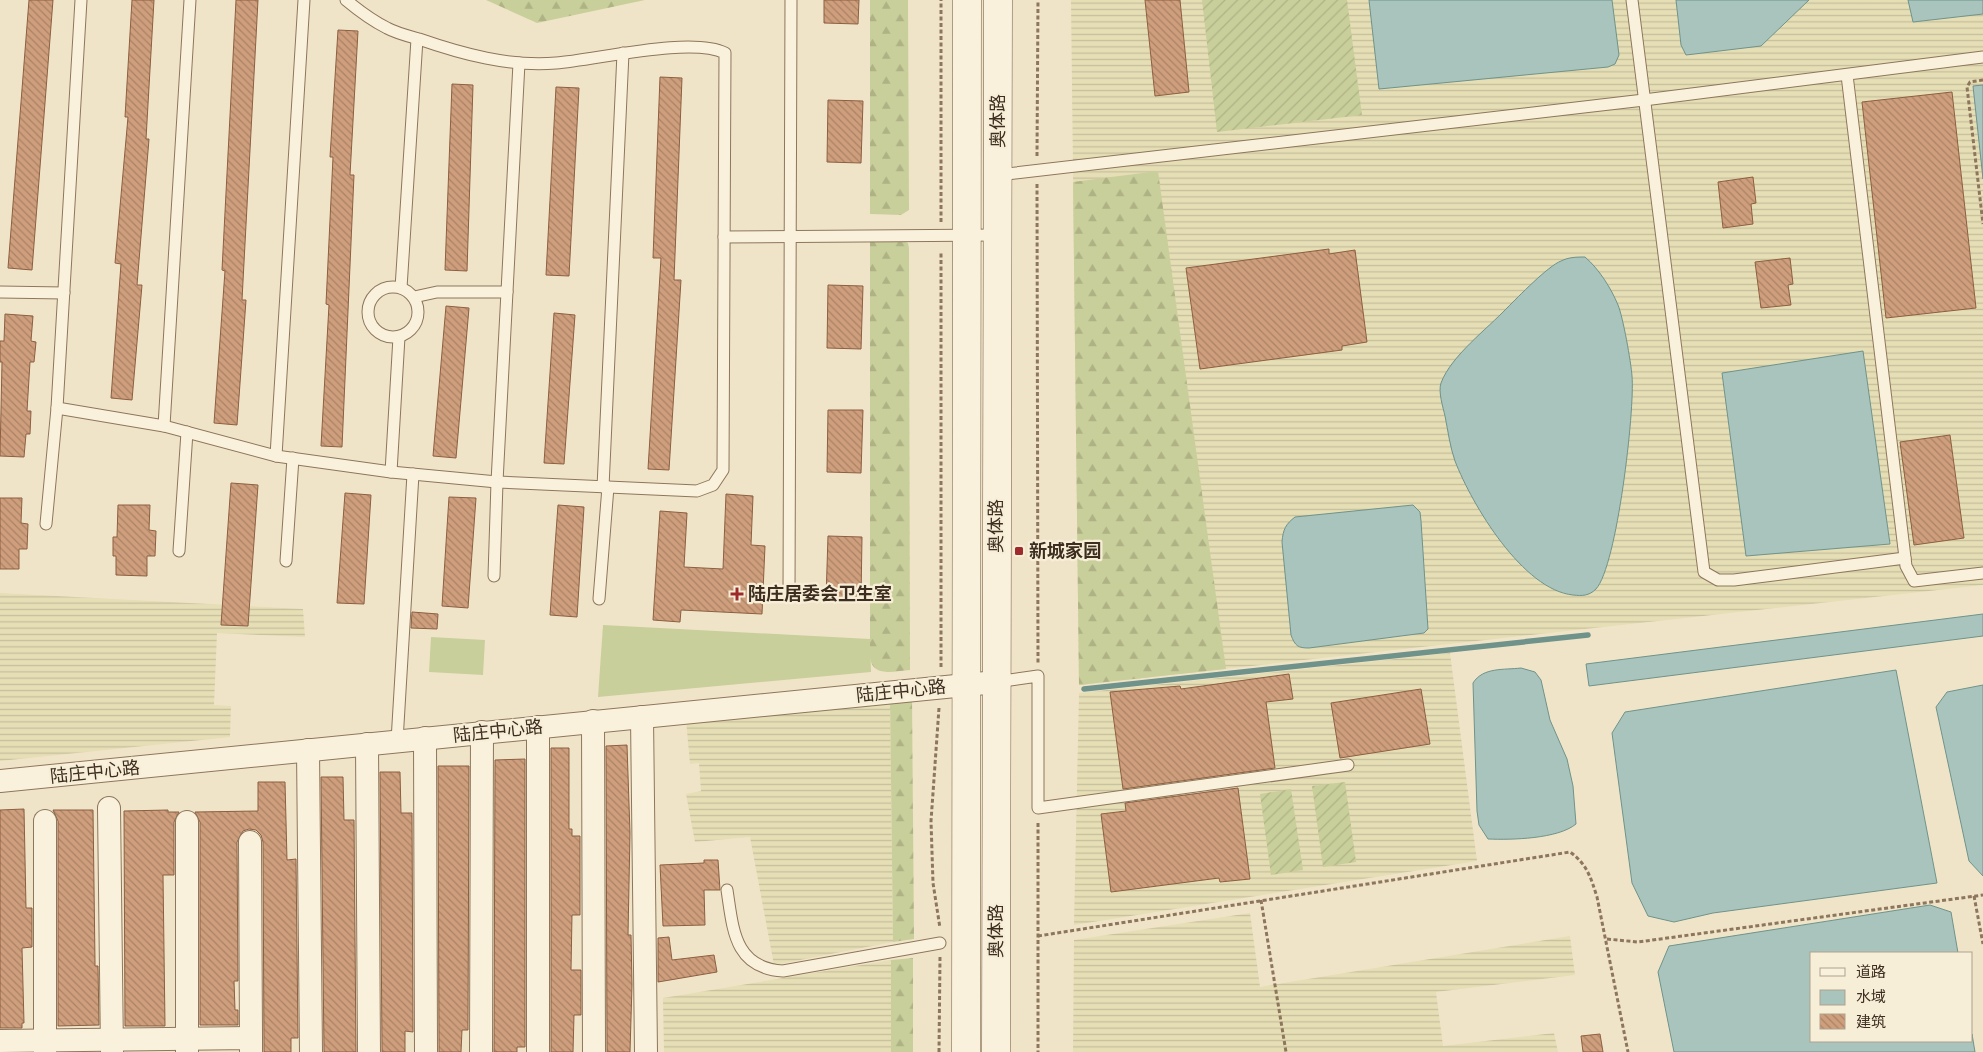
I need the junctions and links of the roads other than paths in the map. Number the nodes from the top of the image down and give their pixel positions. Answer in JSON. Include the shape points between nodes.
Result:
{"nodes":[{"id":1,"x":82,"y":0,"type":"edge"},
{"id":2,"x":190,"y":0,"type":"edge"},
{"id":3,"x":304,"y":0,"type":"edge"},
{"id":4,"x":346,"y":0,"type":"edge"},
{"id":5,"x":791,"y":0,"type":"edge"},
{"id":6,"x":967,"y":0,"type":"edge"},
{"id":7,"x":998,"y":0,"type":"edge"},
{"id":8,"x":1632,"y":0,"type":"edge"},
{"id":9,"x":417,"y":39,"type":"junction"},
{"id":10,"x":623,"y":53,"type":"junction"},
{"id":11,"x":1983,"y":57,"type":"edge"},
{"id":12,"x":519,"y":63,"type":"junction"},
{"id":13,"x":1847,"y":75,"type":"junction"},
{"id":14,"x":1644,"y":100,"type":"junction"},
{"id":15,"x":998,"y":175,"type":"junction"},
{"id":16,"x":954,"y":234,"type":"junction"},
{"id":17,"x":998,"y":235,"type":"junction"},
{"id":18,"x":791,"y":236,"type":"junction"},
{"id":19,"x":724,"y":237,"type":"junction"},
{"id":20,"x":401,"y":288,"type":"junction"},
{"id":21,"x":0,"y":292,"type":"edge"},
{"id":22,"x":507,"y":292,"type":"junction"},
{"id":23,"x":64,"y":293,"type":"junction"},
{"id":24,"x":414,"y":297,"type":"junction"},
{"id":25,"x":399,"y":337,"type":"junction"},
{"id":26,"x":57,"y":408,"type":"junction"},
{"id":27,"x":164,"y":426,"type":"junction"},
{"id":28,"x":187,"y":432,"type":"junction"},
{"id":29,"x":276,"y":456,"type":"junction"},
{"id":30,"x":293,"y":458,"type":"junction"},
{"id":31,"x":391,"y":472,"type":"junction"},
{"id":32,"x":413,"y":474,"type":"junction"},
{"id":33,"x":497,"y":482,"type":"junction"},
{"id":34,"x":606,"y":487,"type":"junction"},
{"id":35,"x":46,"y":524,"type":"dead end"},
{"id":36,"x":179,"y":550,"type":"dead end"},
{"id":37,"x":1906,"y":558,"type":"junction"},
{"id":38,"x":286,"y":561,"type":"dead end"},
{"id":39,"x":1983,"y":573,"type":"edge"},
{"id":40,"x":494,"y":576,"type":"dead end"},
{"id":41,"x":789,"y":595,"type":"dead end"},
{"id":42,"x":599,"y":599,"type":"dead end"},
{"id":43,"x":996,"y":682,"type":"junction"},
{"id":44,"x":953,"y":686,"type":"junction"},
{"id":45,"x":642,"y":716,"type":"junction"},
{"id":46,"x":593,"y":721,"type":"junction"},
{"id":47,"x":538,"y":727,"type":"junction"},
{"id":48,"x":482,"y":732,"type":"junction"},
{"id":49,"x":425,"y":738,"type":"junction"},
{"id":50,"x":397,"y":741,"type":"junction"},
{"id":51,"x":367,"y":744,"type":"junction"},
{"id":52,"x":308,"y":750,"type":"junction"},
{"id":53,"x":1348,"y":765,"type":"dead end"},
{"id":54,"x":0,"y":781,"type":"edge"},
{"id":55,"x":109,"y":808,"type":"dead end"},
{"id":56,"x":44,"y":821,"type":"dead end"},
{"id":57,"x":187,"y":822,"type":"dead end"},
{"id":58,"x":250,"y":842,"type":"dead end"},
{"id":59,"x":727,"y":890,"type":"dead end"},
{"id":60,"x":940,"y":943,"type":"road end"},
{"id":61,"x":0,"y":1041,"type":"edge"},
{"id":62,"x":251,"y":1045,"type":"edge"},
{"id":63,"x":45,"y":1046,"type":"edge"},
{"id":64,"x":112,"y":1046,"type":"edge"},
{"id":65,"x":187,"y":1046,"type":"edge"},
{"id":66,"x":311,"y":1052,"type":"edge"},
{"id":67,"x":369,"y":1052,"type":"edge"},
{"id":68,"x":426,"y":1052,"type":"edge"},
{"id":69,"x":482,"y":1052,"type":"edge"},
{"id":70,"x":538,"y":1052,"type":"edge"},
{"id":71,"x":594,"y":1052,"type":"edge"},
{"id":72,"x":646,"y":1052,"type":"edge"},
{"id":73,"x":966,"y":1052,"type":"edge"},
{"id":74,"x":996,"y":1052,"type":"edge"}],
"edges":[{"from":1,"to":23,"type":"lane"},
{"from":2,"to":27,"type":"lane"},
{"from":3,"to":29,"type":"lane"},
{"from":4,"to":9,"type":"lane","via":[[387,29]]},
{"from":5,"to":18,"type":"lane"},
{"from":6,"to":16,"type":"main road","name":"奥体路"},
{"from":7,"to":15,"type":"main road","name":"奥体路"},
{"from":8,"to":14,"type":"lane"},
{"from":9,"to":12,"type":"lane","via":[[482,58]]},
{"from":9,"to":20,"type":"lane"},
{"from":10,"to":12,"type":"lane","via":[[557,63]]},
{"from":10,"to":19,"type":"lane","via":[[713,47],[725,53]]},
{"from":10,"to":34,"type":"lane"},
{"from":11,"to":13,"type":"lane"},
{"from":12,"to":22,"type":"lane"},
{"from":13,"to":14,"type":"lane"},
{"from":13,"to":37,"type":"lane"},
{"from":14,"to":15,"type":"lane"},
{"from":14,"to":37,"type":"lane","via":[[1704,572],[1718,580],[1734,580]]},
{"from":15,"to":17,"type":"main road","name":"奥体路"},
{"from":16,"to":17,"type":"lane"},
{"from":16,"to":18,"type":"lane"},
{"from":16,"to":44,"type":"main road","name":"奥体路"},
{"from":17,"to":43,"type":"main road","name":"奥体路"},
{"from":18,"to":19,"type":"lane"},
{"from":18,"to":41,"type":"lane"},
{"from":19,"to":34,"type":"lane","via":[[723,470],[713,485],[697,491]]},
{"from":20,"to":24,"type":"lane"},
{"from":20,"to":25,"type":"lane","via":[[384,288],[372,299],[369,307],[371,323],[376,330]]},
{"from":21,"to":23,"type":"lane"},
{"from":22,"to":24,"type":"lane","via":[[437,292]]},
{"from":22,"to":33,"type":"lane"},
{"from":23,"to":26,"type":"lane"},
{"from":24,"to":25,"type":"lane","via":[[418,305],[417,321],[413,328]]},
{"from":25,"to":31,"type":"lane"},
{"from":26,"to":27,"type":"lane"},
{"from":26,"to":35,"type":"lane"},
{"from":27,"to":28,"type":"lane"},
{"from":28,"to":29,"type":"lane"},
{"from":28,"to":36,"type":"lane"},
{"from":29,"to":30,"type":"lane"},
{"from":30,"to":31,"type":"lane"},
{"from":30,"to":38,"type":"lane"},
{"from":31,"to":32,"type":"lane"},
{"from":32,"to":33,"type":"lane"},
{"from":32,"to":50,"type":"lane"},
{"from":33,"to":34,"type":"lane"},
{"from":33,"to":40,"type":"lane"},
{"from":34,"to":42,"type":"lane"},
{"from":37,"to":39,"type":"lane","via":[[1906,566],[1914,581]]},
{"from":43,"to":44,"type":"street","name":"陆庄中心路"},
{"from":43,"to":53,"type":"lane","via":[[1038,676],[1038,808]]},
{"from":43,"to":74,"type":"main road","name":"奥体路"},
{"from":44,"to":45,"type":"street","name":"陆庄中心路"},
{"from":44,"to":73,"type":"main road","name":"奥体路"},
{"from":45,"to":46,"type":"street","name":"陆庄中心路"},
{"from":45,"to":72,"type":"street"},
{"from":46,"to":47,"type":"street","name":"陆庄中心路"},
{"from":46,"to":71,"type":"street"},
{"from":47,"to":48,"type":"street","name":"陆庄中心路"},
{"from":47,"to":70,"type":"street"},
{"from":48,"to":49,"type":"street","name":"陆庄中心路"},
{"from":48,"to":69,"type":"street"},
{"from":49,"to":50,"type":"street","name":"陆庄中心路"},
{"from":49,"to":68,"type":"street"},
{"from":50,"to":51,"type":"street","name":"陆庄中心路"},
{"from":51,"to":52,"type":"street","name":"陆庄中心路"},
{"from":51,"to":67,"type":"street"},
{"from":52,"to":54,"type":"street","name":"陆庄中心路"},
{"from":52,"to":66,"type":"street"},
{"from":55,"to":64,"type":"street"},
{"from":56,"to":63,"type":"street"},
{"from":57,"to":65,"type":"street"},
{"from":58,"to":62,"type":"street"},
{"from":59,"to":60,"type":"lane","via":[[738,944],[757,966],[764,968],[792,970]]},
{"from":61,"to":63,"type":"street"},
{"from":62,"to":65,"type":"street"},
{"from":63,"to":64,"type":"street"},
{"from":64,"to":65,"type":"street"}]}
